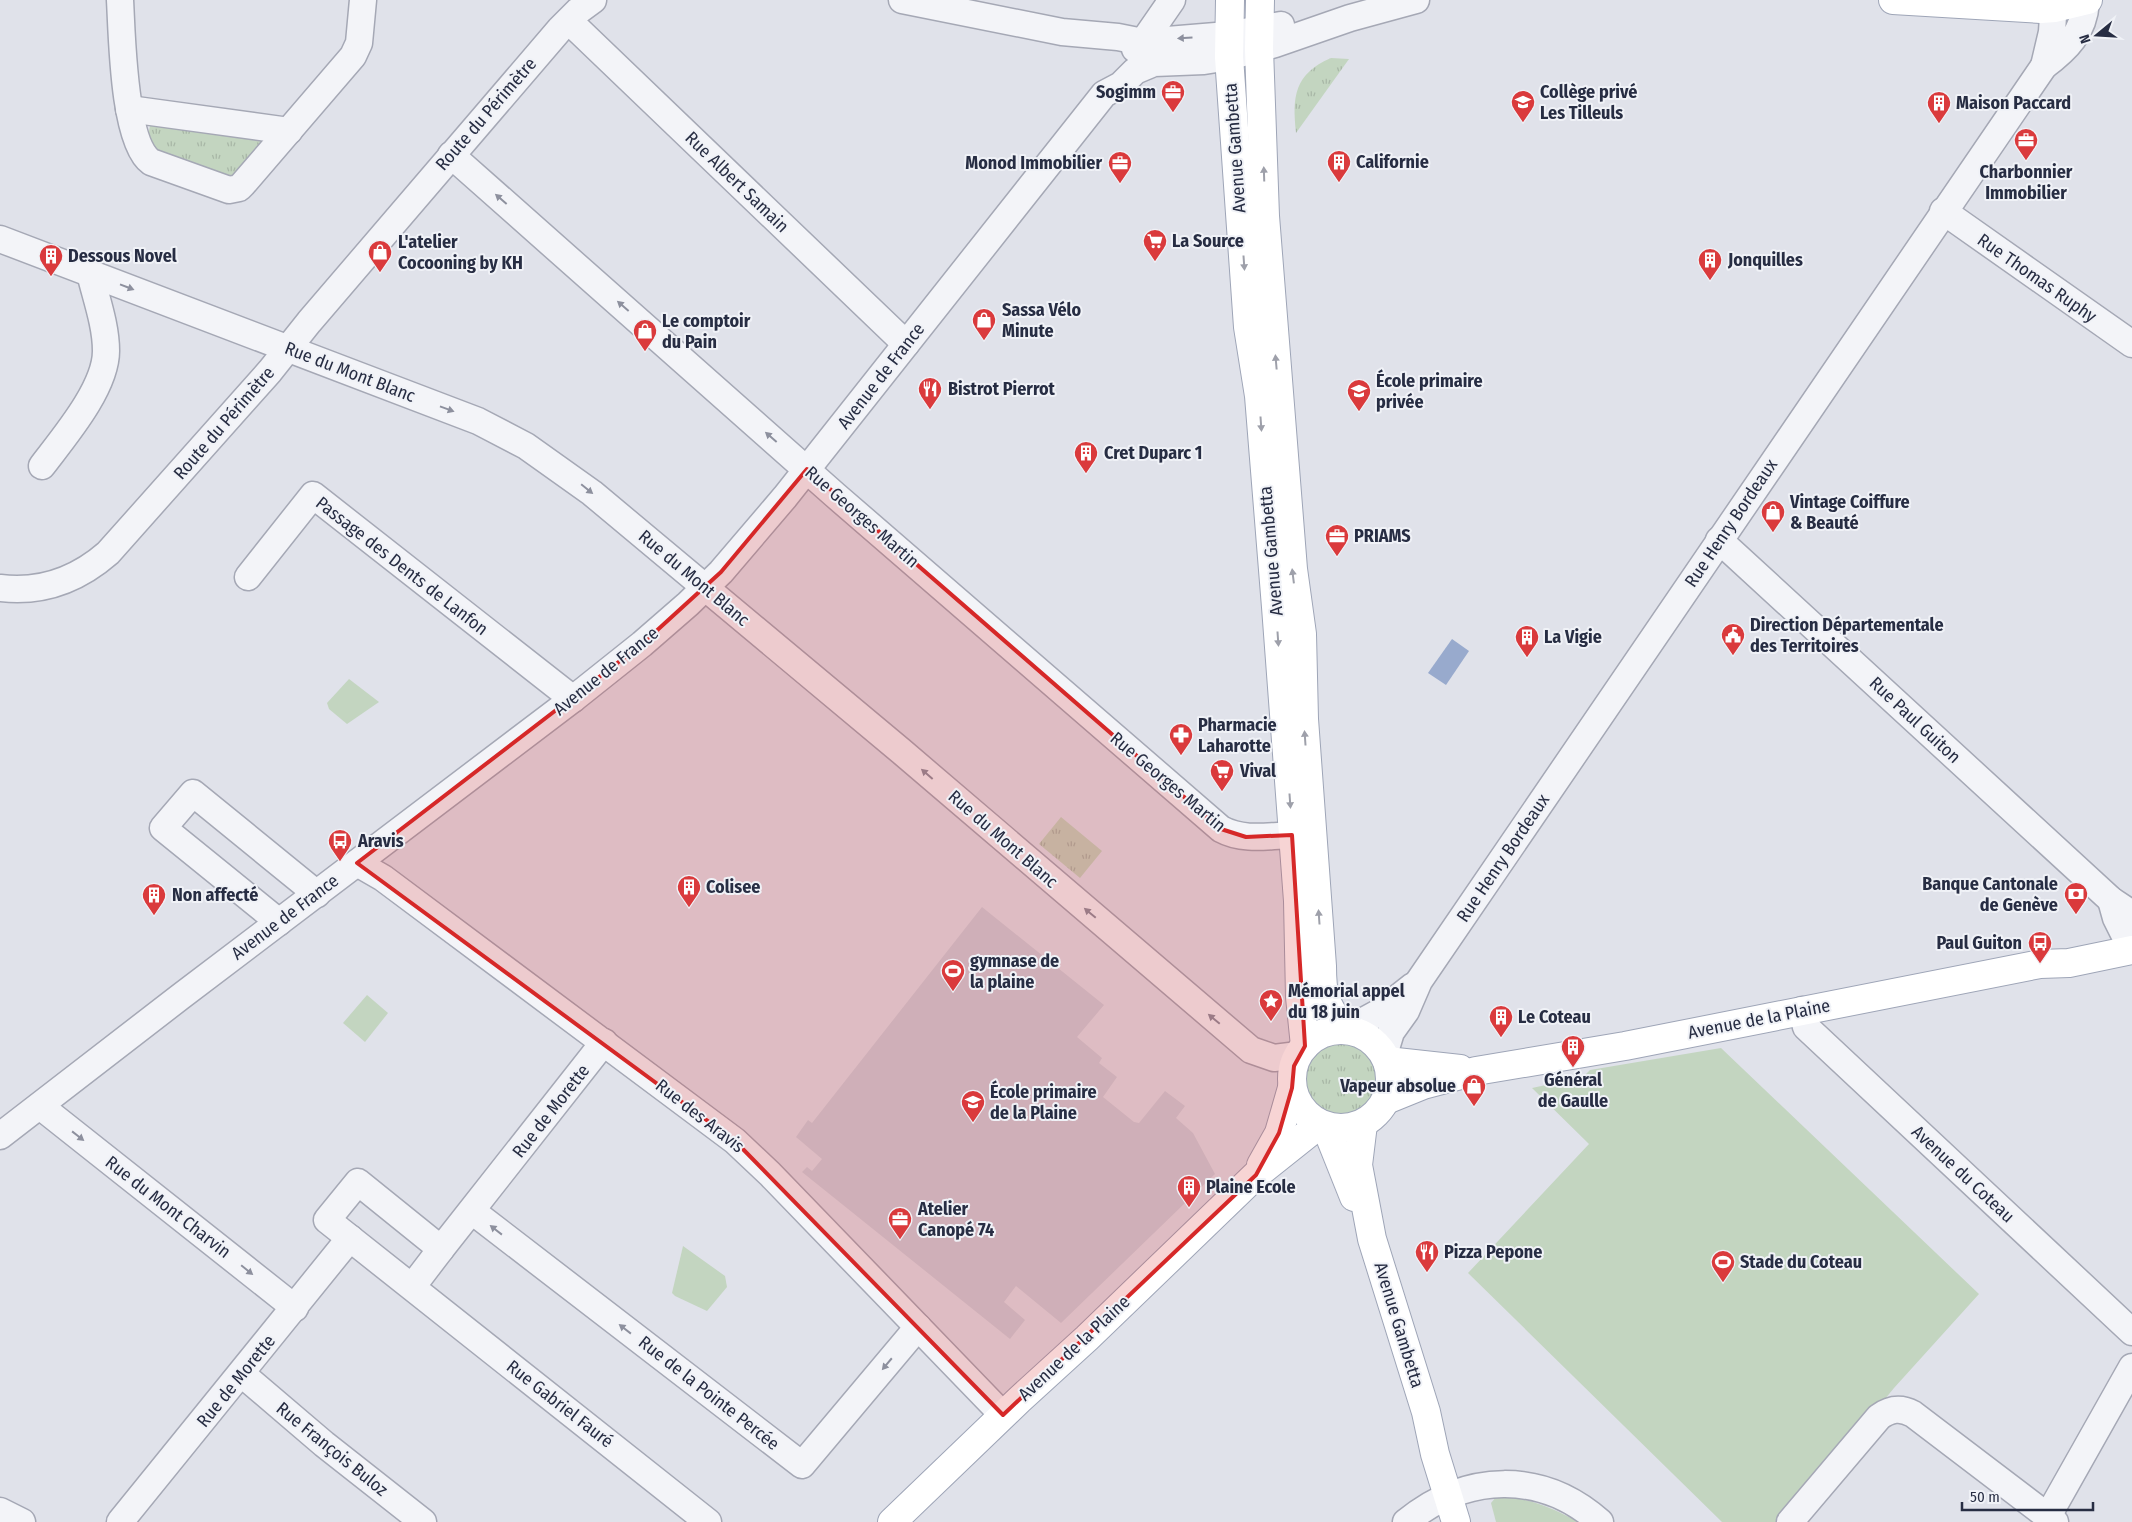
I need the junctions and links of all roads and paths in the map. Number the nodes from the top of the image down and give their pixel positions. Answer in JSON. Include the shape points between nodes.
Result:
{"nodes":[{"id":1,"x":120,"y":0,"type":"edge"},
{"id":2,"x":363,"y":0,"type":"edge"},
{"id":3,"x":593,"y":0,"type":"edge"},
{"id":4,"x":902,"y":0,"type":"edge"},
{"id":5,"x":1172,"y":0,"type":"edge"},
{"id":6,"x":1230,"y":0,"type":"edge"},
{"id":7,"x":1246,"y":0,"type":"edge"},
{"id":8,"x":1260,"y":0,"type":"edge"},
{"id":9,"x":1416,"y":0,"type":"edge"},
{"id":10,"x":1893,"y":0,"type":"edge"},
{"id":11,"x":2087,"y":1,"type":"edge"},
{"id":12,"x":1967,"y":2,"type":"edge"},
{"id":13,"x":930,"y":3,"type":"edge"},
{"id":14,"x":2054,"y":4,"type":"edge"},
{"id":15,"x":568,"y":20,"type":"junction"},
{"id":16,"x":1244,"y":43,"type":"junction"},
{"id":17,"x":1138,"y":54,"type":"junction"},
{"id":18,"x":2044,"y":66,"type":"junction"},
{"id":19,"x":129,"y":110,"type":"junction"},
{"id":20,"x":289,"y":131,"type":"junction"},
{"id":21,"x":451,"y":155,"type":"junction"},
{"id":22,"x":1943,"y":211,"type":"junction"},
{"id":23,"x":0,"y":239,"type":"edge"},
{"id":24,"x":90,"y":273,"type":"junction"},
{"id":25,"x":906,"y":344,"type":"junction"},
{"id":26,"x":2132,"y":344,"type":"edge"},
{"id":27,"x":287,"y":348,"type":"junction"},
{"id":28,"x":42,"y":466,"type":"dead end"},
{"id":29,"x":807,"y":469,"type":"junction"},
{"id":30,"x":1719,"y":540,"type":"junction"},
{"id":31,"x":248,"y":576,"type":"dead end"},
{"id":32,"x":705,"y":587,"type":"junction"},
{"id":33,"x":0,"y":588,"type":"edge"},
{"id":34,"x":573,"y":699,"type":"junction"},
{"id":35,"x":1292,"y":835,"type":"junction"},
{"id":36,"x":357,"y":863,"type":"junction"},
{"id":37,"x":316,"y":894,"type":"junction"},
{"id":38,"x":278,"y":922,"type":"junction"},
{"id":39,"x":2128,"y":934,"type":"edge"},
{"id":40,"x":1419,"y":981,"type":"junction"},
{"id":41,"x":1802,"y":1010,"type":"junction"},
{"id":42,"x":1345,"y":1030,"type":"junction"},
{"id":43,"x":604,"y":1042,"type":"junction"},
{"id":44,"x":1301,"y":1050,"type":"junction"},
{"id":45,"x":1385,"y":1058,"type":"junction"},
{"id":46,"x":1476,"y":1070,"type":"junction"},
{"id":47,"x":1292,"y":1088,"type":"junction"},
{"id":48,"x":1386,"y":1100,"type":"junction"},
{"id":49,"x":40,"y":1106,"type":"junction"},
{"id":50,"x":1363,"y":1124,"type":"junction"},
{"id":51,"x":1323,"y":1126,"type":"junction"},
{"id":52,"x":0,"y":1136,"type":"edge"},
{"id":53,"x":1256,"y":1175,"type":"junction"},
{"id":54,"x":472,"y":1211,"type":"junction"},
{"id":55,"x":350,"y":1238,"type":"junction"},
{"id":56,"x":1372,"y":1239,"type":"junction"},
{"id":57,"x":441,"y":1249,"type":"junction"},
{"id":58,"x":412,"y":1287,"type":"junction"},
{"id":59,"x":295,"y":1308,"type":"junction"},
{"id":60,"x":918,"y":1327,"type":"junction"},
{"id":61,"x":2132,"y":1332,"type":"edge"},
{"id":62,"x":2132,"y":1367,"type":"edge"},
{"id":63,"x":242,"y":1374,"type":"junction"},
{"id":64,"x":1003,"y":1415,"type":"junction"},
{"id":65,"x":1457,"y":1493,"type":"junction"},
{"id":66,"x":0,"y":1511,"type":"edge"},
{"id":67,"x":2052,"y":1519,"type":"edge"},
{"id":68,"x":22,"y":1522,"type":"edge"},
{"id":69,"x":120,"y":1522,"type":"edge"},
{"id":70,"x":423,"y":1522,"type":"edge"},
{"id":71,"x":708,"y":1522,"type":"edge"},
{"id":72,"x":892,"y":1522,"type":"edge"},
{"id":73,"x":1406,"y":1522,"type":"edge"},
{"id":74,"x":1456,"y":1522,"type":"edge"},
{"id":75,"x":1476,"y":1522,"type":"edge"},
{"id":76,"x":1600,"y":1522,"type":"edge"},
{"id":77,"x":1790,"y":1522,"type":"edge"}],
"edges":[{"from":1,"to":19,"type":"street"},
{"from":2,"to":20,"type":"street","via":[[356,51]]},
{"from":3,"to":15,"type":"street","name":"Route du Périmètre"},
{"from":4,"to":13,"type":"street"},
{"from":5,"to":17,"type":"street","name":"Avenue de France"},
{"from":6,"to":16,"type":"main road"},
{"from":7,"to":16,"type":"main road"},
{"from":8,"to":16,"type":"main road"},
{"from":9,"to":16,"type":"street","via":[[1350,18],[1285,25]]},
{"from":10,"to":12,"type":"main road","via":[[1940,4]]},
{"from":11,"to":14,"type":"main road"},
{"from":11,"to":18,"type":"street","name":"Rue Henry Bordeaux","via":[[2085,16],[2074,38],[2063,52]]},
{"from":12,"to":14,"type":"main road","via":[[2022,8]]},
{"from":13,"to":17,"type":"street","via":[[1062,32],[1118,37]]},
{"from":14,"to":18,"type":"street","name":"Rue Henry Bordeaux"},
{"from":15,"to":21,"type":"street","name":"Route du Périmètre"},
{"from":15,"to":25,"type":"street","name":"Rue Albert Samain"},
{"from":16,"to":17,"type":"street","via":[[1204,61],[1154,63]]},
{"from":16,"to":35,"type":"main road","name":"Avenue Gambetta","one_way":true,"via":[[1248,326],[1259,396]]},
{"from":42,"to":16,"type":"main road","name":"Avenue Gambetta","one_way":true,"via":[[1324,1000],[1322,987],[1304,719],[1302,634],[1292,569],[1266,226],[1262,131]]},
{"from":17,"to":25,"type":"street","name":"Avenue de France","via":[[1135,71],[1104,94]]},
{"from":18,"to":22,"type":"street","name":"Rue Henry Bordeaux"},
{"from":19,"to":20,"type":"street"},
{"from":19,"to":20,"type":"street","via":[[147,160],[229,190],[239,188]]},
{"from":21,"to":27,"type":"street","name":"Route du Périmètre"},
{"from":29,"to":21,"type":"street","name":"Rue Georges Martin","one_way":true},
{"from":22,"to":26,"type":"street","name":"Rue Thomas Ruphy"},
{"from":22,"to":30,"type":"street","name":"Rue Henry Bordeaux"},
{"from":23,"to":24,"type":"street","name":"Rue du Mont Blanc"},
{"from":24,"to":27,"type":"street","name":"Rue du Mont Blanc","one_way":true},
{"from":24,"to":28,"type":"street","via":[[106,342],[103,371],[74,423]]},
{"from":25,"to":29,"type":"street","name":"Avenue de France"},
{"from":27,"to":32,"type":"street","name":"Rue du Mont Blanc","one_way":true,"via":[[478,421],[526,446],[568,474]]},
{"from":27,"to":33,"type":"street","name":"Route du Périmètre","via":[[257,386],[96,563],[54,584],[26,589]]},
{"from":29,"to":32,"type":"street","name":"Avenue de France"},
{"from":29,"to":35,"type":"street","name":"Rue Georges Martin","via":[[1221,829],[1246,837]]},
{"from":30,"to":39,"type":"street","name":"Rue Paul Guiton"},
{"from":30,"to":40,"type":"street","name":"Rue Henry Bordeaux"},
{"from":31,"to":34,"type":"street","name":"Passage des Dents de Lanfon","via":[[313,495]]},
{"from":32,"to":34,"type":"street","name":"Avenue de France","via":[[642,644]]},
{"from":44,"to":32,"type":"street","name":"Rue du Mont Blanc","one_way":true,"via":[[1274,1058],[1252,1050]]},
{"from":34,"to":36,"type":"street","name":"Avenue de France"},
{"from":35,"to":44,"type":"main road","name":"Avenue Gambetta","via":[[1298,901]]},
{"from":36,"to":37,"type":"street","name":"Avenue de France"},
{"from":36,"to":43,"type":"street","name":"Rue des Aravis","via":[[383,878]]},
{"from":37,"to":38,"type":"street","name":"Avenue de France"},
{"from":37,"to":38,"type":"street","via":[[192,793],[163,828]]},
{"from":38,"to":49,"type":"street","name":"Avenue de France"},
{"from":39,"to":41,"type":"main road","name":"Avenue de la Plaine","via":[[2066,951],[2040,964]]},
{"from":40,"to":42,"type":"street","name":"Rue Henry Bordeaux","via":[[1380,1012]]},
{"from":40,"to":45,"type":"street","name":"Rue Henry Bordeaux","via":[[1406,1011],[1391,1032]]},
{"from":41,"to":46,"type":"main road","name":"Avenue de la Plaine","via":[[1624,1046]]},
{"from":41,"to":61,"type":"street","name":"Avenue du Coteau","via":[[1806,1027]]},
{"from":42,"to":44,"type":"main road","via":[[1320,1035]]},
{"from":42,"to":45,"type":"main road","via":[[1364,1036],[1378,1047]]},
{"from":43,"to":54,"type":"street","name":"Rue de Morette"},
{"from":43,"to":60,"type":"street","name":"Rue des Aravis","via":[[743,1148]]},
{"from":44,"to":47,"type":"main road","via":[[1292,1077]]},
{"from":45,"to":46,"type":"main road","name":"Avenue de la Plaine"},
{"from":45,"to":48,"type":"main road","via":[[1390,1084]]},
{"from":46,"to":48,"type":"main road","name":"Avenue de la Plaine","via":[[1423,1085]]},
{"from":47,"to":51,"type":"main road","via":[[1299,1106]]},
{"from":47,"to":53,"type":"main road","name":"Avenue de la Plaine","via":[[1279,1133]]},
{"from":48,"to":50,"type":"main road"},
{"from":49,"to":52,"type":"street","name":"Avenue de France"},
{"from":49,"to":59,"type":"street","name":"Rue du Mont Charvin","one_way":true},
{"from":50,"to":51,"type":"main road","via":[[1341,1129]]},
{"from":50,"to":56,"type":"main road","name":"Avenue Gambetta","via":[[1358,1165]]},
{"from":51,"to":53,"type":"main road","name":"Avenue de la Plaine"},
{"from":51,"to":56,"type":"main road","name":"Avenue Gambetta"},
{"from":53,"to":64,"type":"main road","name":"Avenue de la Plaine"},
{"from":54,"to":57,"type":"street","name":"Rue de Morette"},
{"from":60,"to":54,"type":"street","name":"Rue de la Pointe Percée","one_way":true,"via":[[802,1465]]},
{"from":55,"to":57,"type":"street","via":[[327,1220],[358,1182]]},
{"from":55,"to":58,"type":"street"},
{"from":55,"to":59,"type":"street","name":"Rue de Morette"},
{"from":56,"to":65,"type":"main road","name":"Avenue Gambetta","via":[[1426,1412],[1435,1454]]},
{"from":57,"to":58,"type":"street","name":"Rue de Morette"},
{"from":58,"to":71,"type":"street","name":"Rue Gabriel Fauré"},
{"from":59,"to":63,"type":"street","name":"Rue de Morette"},
{"from":60,"to":64,"type":"street","name":"Rue des Aravis"},
{"from":62,"to":67,"type":"street"},
{"from":63,"to":69,"type":"street","name":"Rue de Morette"},
{"from":63,"to":70,"type":"street","name":"Rue François Buloz"},
{"from":64,"to":72,"type":"main road","name":"Avenue de la Plaine"},
{"from":65,"to":73,"type":"street","via":[[1433,1502]]},
{"from":65,"to":74,"type":"main road","name":"Avenue Gambetta"},
{"from":65,"to":75,"type":"main road","name":"Avenue Gambetta"},
{"from":65,"to":76,"type":"street","via":[[1505,1484],[1534,1486],[1560,1495]]},
{"from":66,"to":68,"type":"street"},
{"from":67,"to":77,"type":"street","via":[[1913,1414],[1900,1409],[1879,1417]]}]}
